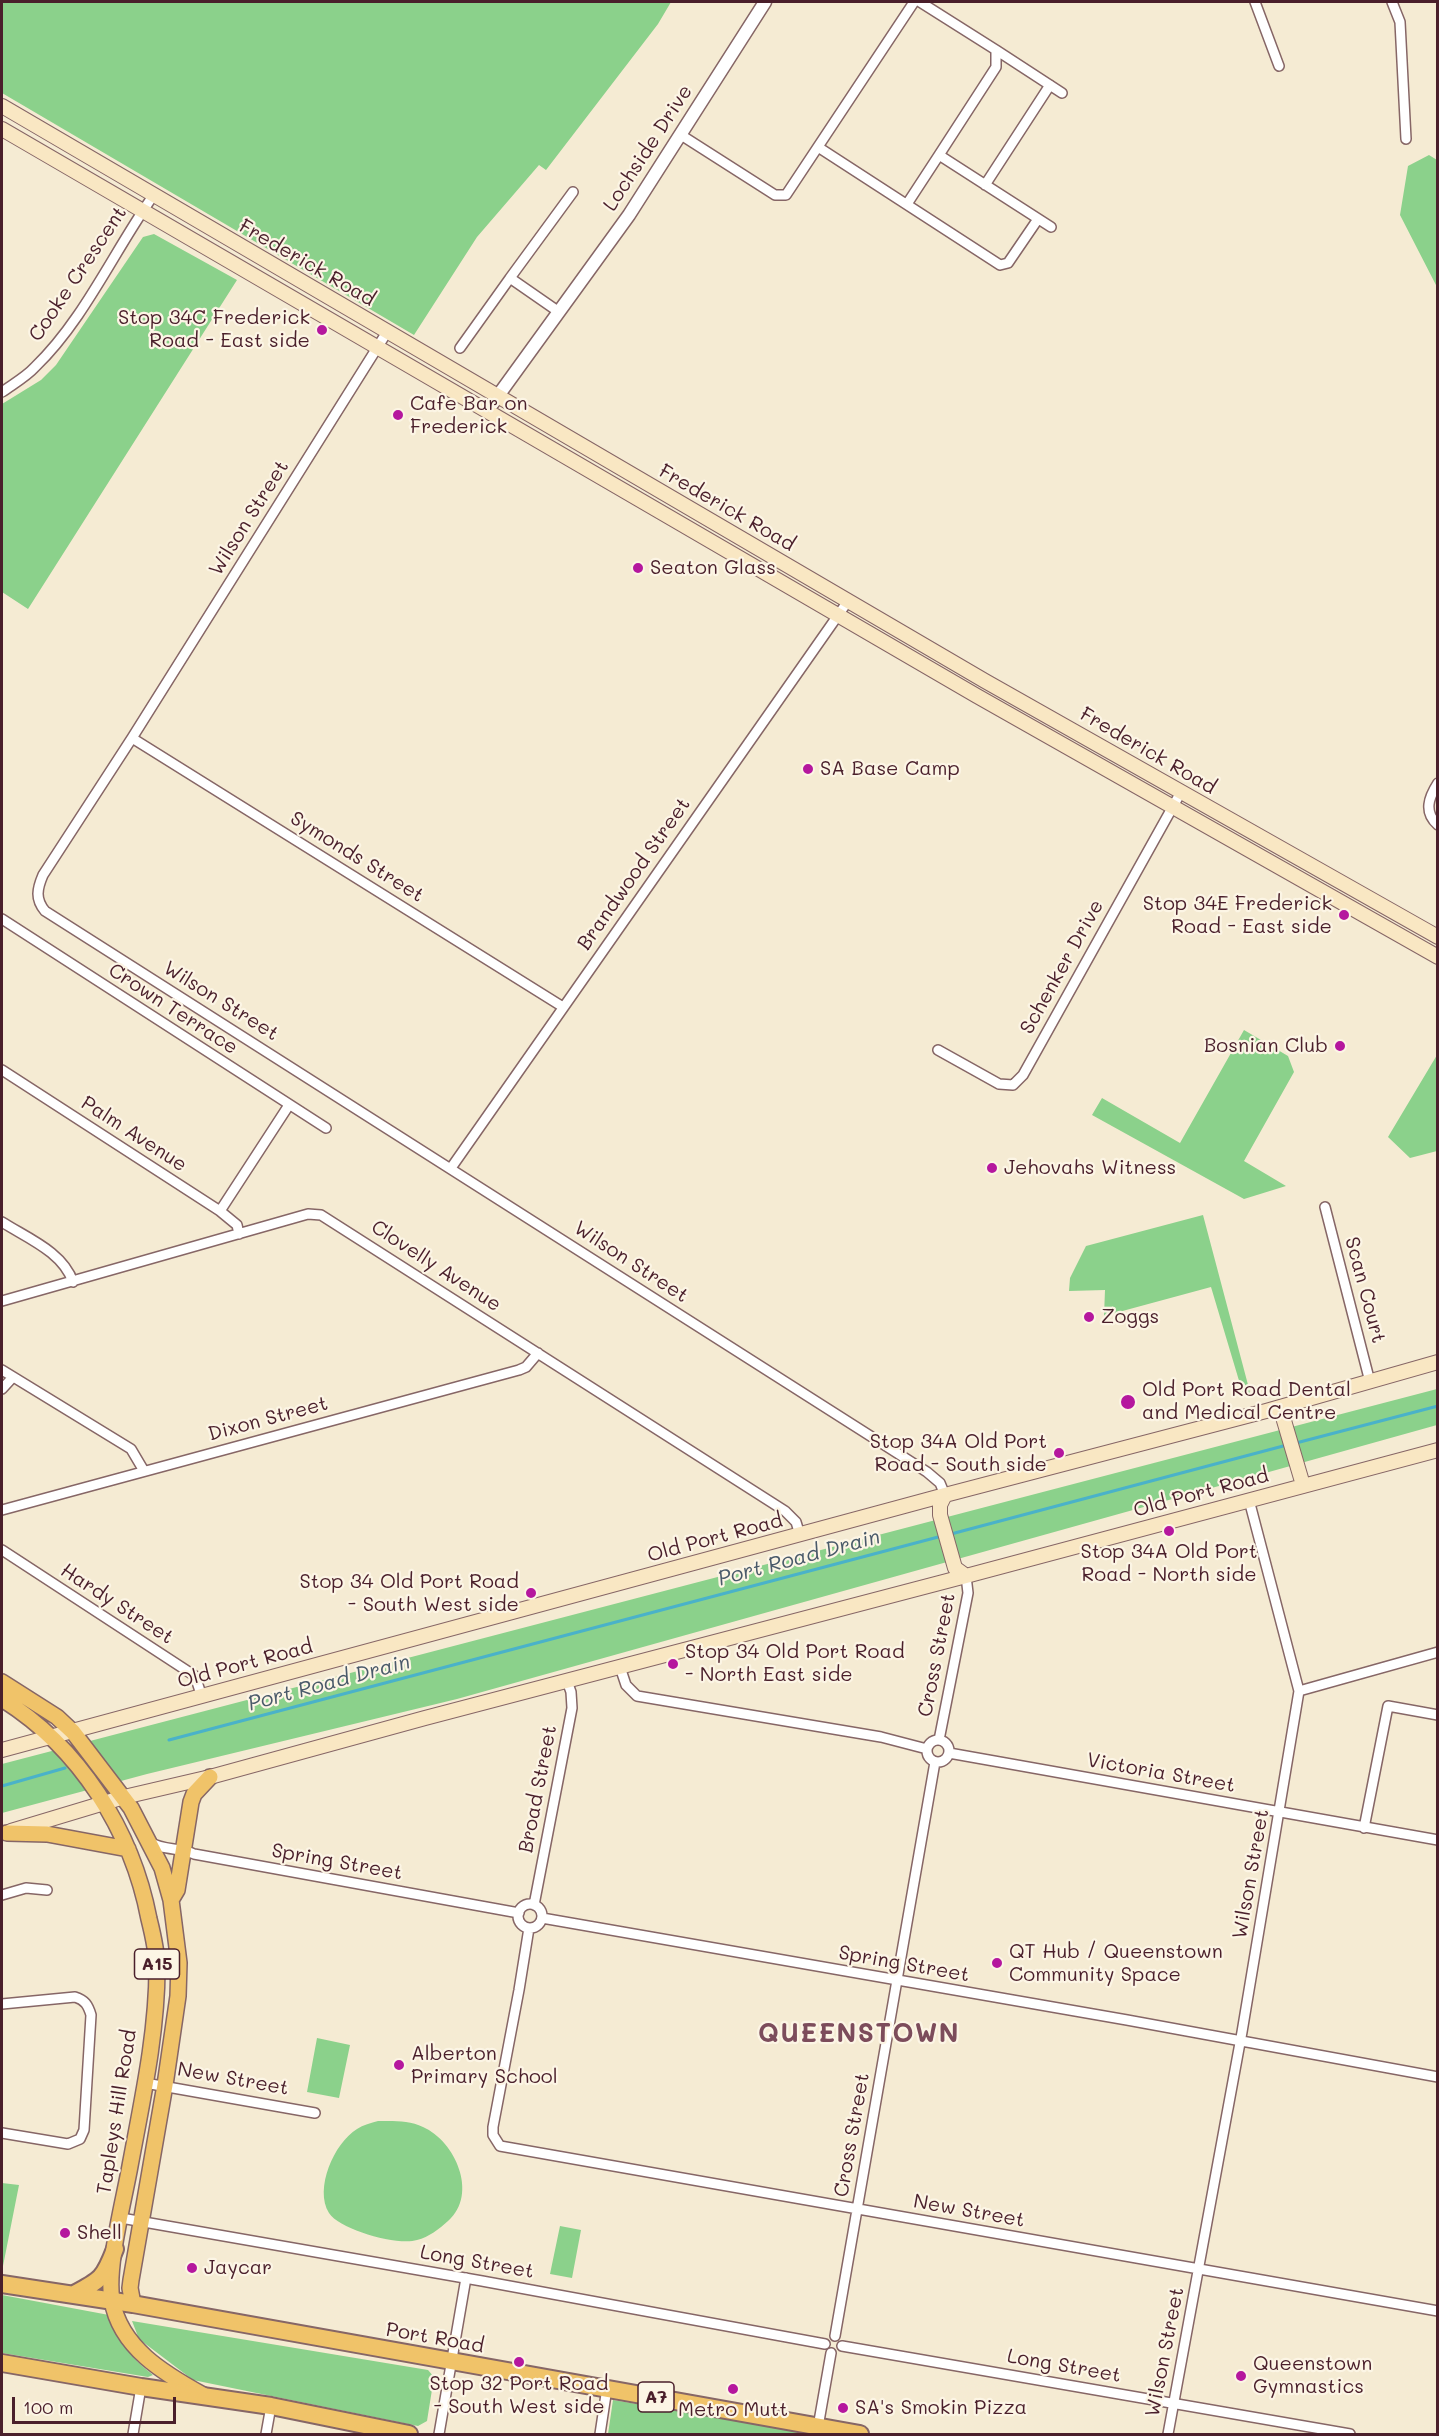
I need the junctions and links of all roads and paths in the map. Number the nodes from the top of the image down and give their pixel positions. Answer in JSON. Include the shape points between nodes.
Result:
{"nodes":[{"id":1,"x":765,"y":2,"type":"edge"},
{"id":2,"x":914,"y":2,"type":"edge"},
{"id":3,"x":920,"y":2,"type":"edge"},
{"id":4,"x":1255,"y":2,"type":"edge"},
{"id":5,"x":1392,"y":2,"type":"edge"},
{"id":6,"x":996,"y":50,"type":"junction"},
{"id":7,"x":1279,"y":66,"type":"dead end"},
{"id":8,"x":1050,"y":86,"type":"junction"},
{"id":9,"x":1062,"y":93,"type":"dead end"},
{"id":10,"x":2,"y":106,"type":"edge"},
{"id":11,"x":2,"y":129,"type":"edge"},
{"id":12,"x":681,"y":135,"type":"junction"},
{"id":13,"x":1406,"y":139,"type":"dead end"},
{"id":14,"x":818,"y":147,"type":"junction"},
{"id":15,"x":939,"y":155,"type":"junction"},
{"id":16,"x":985,"y":185,"type":"junction"},
{"id":17,"x":573,"y":192,"type":"dead end"},
{"id":18,"x":153,"y":196,"type":"junction"},
{"id":19,"x":907,"y":204,"type":"junction"},
{"id":20,"x":142,"y":210,"type":"junction"},
{"id":21,"x":1038,"y":219,"type":"junction"},
{"id":22,"x":1051,"y":227,"type":"dead end"},
{"id":23,"x":510,"y":278,"type":"junction"},
{"id":24,"x":559,"y":312,"type":"junction"},
{"id":25,"x":387,"y":332,"type":"junction"},
{"id":26,"x":378,"y":348,"type":"junction"},
{"id":27,"x":460,"y":348,"type":"dead end"},
{"id":28,"x":2,"y":392,"type":"edge"},
{"id":29,"x":498,"y":396,"type":"junction"},
{"id":30,"x":487,"y":411,"type":"junction"},
{"id":31,"x":848,"y":601,"type":"junction"},
{"id":32,"x":838,"y":615,"type":"junction"},
{"id":33,"x":132,"y":738,"type":"junction"},
{"id":34,"x":1437,"y":783,"type":"edge"},
{"id":35,"x":1181,"y":792,"type":"junction"},
{"id":36,"x":1173,"y":807,"type":"junction"},
{"id":37,"x":1437,"y":825,"type":"edge"},
{"id":38,"x":2,"y":919,"type":"edge"},
{"id":39,"x":1437,"y":937,"type":"edge"},
{"id":40,"x":1437,"y":957,"type":"edge"},
{"id":41,"x":563,"y":1007,"type":"junction"},
{"id":42,"x":938,"y":1050,"type":"dead end"},
{"id":43,"x":2,"y":1070,"type":"edge"},
{"id":44,"x":289,"y":1105,"type":"junction"},
{"id":45,"x":326,"y":1128,"type":"dead end"},
{"id":46,"x":451,"y":1168,"type":"junction"},
{"id":47,"x":1325,"y":1207,"type":"dead end"},
{"id":48,"x":220,"y":1211,"type":"junction"},
{"id":49,"x":2,"y":1222,"type":"edge"},
{"id":50,"x":239,"y":1234,"type":"junction"},
{"id":51,"x":73,"y":1282,"type":"junction"},
{"id":52,"x":2,"y":1301,"type":"edge"},
{"id":53,"x":538,"y":1353,"type":"junction"},
{"id":54,"x":1437,"y":1362,"type":"edge"},
{"id":55,"x":2,"y":1370,"type":"edge"},
{"id":56,"x":13,"y":1377,"type":"junction"},
{"id":57,"x":1370,"y":1382,"type":"junction"},
{"id":58,"x":2,"y":1389,"type":"edge"},
{"id":59,"x":1280,"y":1407,"type":"junction"},
{"id":60,"x":1437,"y":1450,"type":"edge"},
{"id":61,"x":144,"y":1471,"type":"junction"},
{"id":62,"x":1303,"y":1485,"type":"junction"},
{"id":63,"x":945,"y":1495,"type":"junction"},
{"id":64,"x":1248,"y":1500,"type":"junction"},
{"id":65,"x":2,"y":1510,"type":"edge"},
{"id":66,"x":800,"y":1535,"type":"junction"},
{"id":67,"x":2,"y":1550,"type":"edge"},
{"id":68,"x":966,"y":1576,"type":"junction"},
{"id":69,"x":1437,"y":1652,"type":"edge"},
{"id":70,"x":620,"y":1667,"type":"junction"},
{"id":71,"x":567,"y":1681,"type":"junction"},
{"id":72,"x":2,"y":1682,"type":"edge"},
{"id":73,"x":1299,"y":1691,"type":"junction"},
{"id":74,"x":202,"y":1697,"type":"junction"},
{"id":75,"x":2,"y":1699,"type":"edge"},
{"id":76,"x":1437,"y":1715,"type":"edge"},
{"id":77,"x":74,"y":1732,"type":"junction"},
{"id":78,"x":50,"y":1737,"type":"junction"},
{"id":79,"x":939,"y":1740,"type":"junction"},
{"id":80,"x":927,"y":1749,"type":"junction"},
{"id":81,"x":2,"y":1750,"type":"edge"},
{"id":82,"x":949,"y":1753,"type":"junction"},
{"id":83,"x":935,"y":1762,"type":"junction"},
{"id":84,"x":210,"y":1777,"type":"junction"},
{"id":85,"x":124,"y":1797,"type":"junction"},
{"id":86,"x":104,"y":1803,"type":"junction"},
{"id":87,"x":1280,"y":1812,"type":"junction"},
{"id":88,"x":1364,"y":1828,"type":"junction"},
{"id":89,"x":4,"y":1833,"type":"edge"},
{"id":90,"x":1437,"y":1840,"type":"edge"},
{"id":91,"x":150,"y":1842,"type":"junction"},
{"id":92,"x":128,"y":1849,"type":"junction"},
{"id":93,"x":183,"y":1849,"type":"junction"},
{"id":94,"x":47,"y":1890,"type":"dead end"},
{"id":95,"x":2,"y":1895,"type":"edge"},
{"id":96,"x":171,"y":1900,"type":"junction"},
{"id":97,"x":534,"y":1905,"type":"junction"},
{"id":98,"x":519,"y":1913,"type":"junction"},
{"id":99,"x":542,"y":1918,"type":"junction"},
{"id":100,"x":529,"y":1928,"type":"junction"},
{"id":101,"x":897,"y":1981,"type":"junction"},
{"id":102,"x":2,"y":2004,"type":"edge"},
{"id":103,"x":1240,"y":2041,"type":"junction"},
{"id":104,"x":1437,"y":2077,"type":"edge"},
{"id":105,"x":145,"y":2083,"type":"junction"},
{"id":106,"x":165,"y":2085,"type":"junction"},
{"id":107,"x":315,"y":2112,"type":"dead end"},
{"id":108,"x":2,"y":2133,"type":"edge"},
{"id":109,"x":857,"y":2210,"type":"junction"},
{"id":110,"x":121,"y":2218,"type":"junction"},
{"id":111,"x":141,"y":2221,"type":"junction"},
{"id":112,"x":115,"y":2249,"type":"junction"},
{"id":113,"x":1199,"y":2271,"type":"junction"},
{"id":114,"x":466,"y":2278,"type":"junction"},
{"id":115,"x":2,"y":2284,"type":"edge"},
{"id":116,"x":74,"y":2294,"type":"junction"},
{"id":117,"x":112,"y":2301,"type":"junction"},
{"id":118,"x":133,"y":2304,"type":"junction"},
{"id":119,"x":1437,"y":2311,"type":"edge"},
{"id":120,"x":835,"y":2336,"type":"junction"},
{"id":121,"x":825,"y":2344,"type":"junction"},
{"id":122,"x":842,"y":2346,"type":"junction"},
{"id":123,"x":831,"y":2353,"type":"junction"},
{"id":124,"x":452,"y":2362,"type":"junction"},
{"id":125,"x":2,"y":2363,"type":"edge"},
{"id":126,"x":141,"y":2387,"type":"junction"},
{"id":127,"x":607,"y":2388,"type":"junction"},
{"id":128,"x":203,"y":2395,"type":"junction"},
{"id":129,"x":1173,"y":2403,"type":"junction"},
{"id":130,"x":271,"y":2406,"type":"junction"},
{"id":131,"x":818,"y":2431,"type":"edge"},
{"id":132,"x":133,"y":2434,"type":"edge"},
{"id":133,"x":266,"y":2434,"type":"edge"},
{"id":134,"x":409,"y":2434,"type":"edge"},
{"id":135,"x":439,"y":2434,"type":"edge"},
{"id":136,"x":600,"y":2434,"type":"edge"},
{"id":137,"x":860,"y":2434,"type":"edge"},
{"id":138,"x":1168,"y":2434,"type":"edge"},
{"id":139,"x":1350,"y":2434,"type":"edge"}],
"edges":[{"from":1,"to":12,"type":"street","name":"Lochside Drive"},
{"from":2,"to":14,"type":"street"},
{"from":3,"to":6,"type":"street"},
{"from":4,"to":7,"type":"street"},
{"from":5,"to":13,"type":"street","via":[[1400,22]]},
{"from":6,"to":8,"type":"street"},
{"from":6,"to":15,"type":"street","via":[[996,67]]},
{"from":8,"to":9,"type":"street"},
{"from":8,"to":16,"type":"street"},
{"from":10,"to":18,"type":"main road","name":"Frederick Road"},
{"from":11,"to":20,"type":"main road","name":"Frederick Road"},
{"from":12,"to":14,"type":"street","via":[[775,195],[786,195]]},
{"from":12,"to":24,"type":"street","name":"Lochside Drive"},
{"from":14,"to":19,"type":"street"},
{"from":15,"to":16,"type":"street"},
{"from":15,"to":19,"type":"street"},
{"from":16,"to":21,"type":"street"},
{"from":17,"to":23,"type":"street","name":"Lochside Drive"},
{"from":18,"to":20,"type":"street","name":"Cooke Crescent"},
{"from":18,"to":25,"type":"main road","name":"Frederick Road"},
{"from":19,"to":21,"type":"street","via":[[1000,265],[1008,263]]},
{"from":20,"to":26,"type":"main road","name":"Frederick Road"},
{"from":20,"to":28,"type":"street","name":"Cooke Crescent","via":[[54,347],[34,369]]},
{"from":21,"to":22,"type":"street"},
{"from":23,"to":24,"type":"street"},
{"from":23,"to":27,"type":"street","name":"Lochside Drive"},
{"from":24,"to":29,"type":"street","name":"Lochside Drive"},
{"from":25,"to":26,"type":"street","name":"Wilson Street"},
{"from":25,"to":29,"type":"main road","name":"Frederick Road"},
{"from":26,"to":30,"type":"main road","name":"Frederick Road"},
{"from":26,"to":33,"type":"street","name":"Wilson Street"},
{"from":29,"to":30,"type":"street","name":"Lochside Drive"},
{"from":29,"to":31,"type":"main road","name":"Frederick Road"},
{"from":30,"to":32,"type":"main road","name":"Frederick Road"},
{"from":31,"to":32,"type":"street","name":"Brandwood Street"},
{"from":31,"to":35,"type":"main road","name":"Frederick Road"},
{"from":32,"to":36,"type":"main road","name":"Frederick Road"},
{"from":32,"to":41,"type":"street","name":"Brandwood Street"},
{"from":33,"to":41,"type":"street","name":"Symonds Street"},
{"from":33,"to":46,"type":"street","name":"Wilson Street","via":[[43,875],[37,896],[45,911]]},
{"from":34,"to":37,"type":"street","via":[[1428,805]]},
{"from":35,"to":36,"type":"street","name":"Schenker Drive"},
{"from":35,"to":39,"type":"main road","name":"Frederick Road"},
{"from":36,"to":40,"type":"main road","name":"Frederick Road"},
{"from":36,"to":42,"type":"street","name":"Schenker Drive","via":[[1023,1075],[1013,1085],[999,1084]]},
{"from":38,"to":44,"type":"street","name":"Crown Terrace"},
{"from":41,"to":46,"type":"street","name":"Brandwood Street"},
{"from":43,"to":48,"type":"street","name":"Palm Avenue"},
{"from":44,"to":45,"type":"street","name":"Crown Terrace"},
{"from":44,"to":48,"type":"street"},
{"from":46,"to":63,"type":"street","name":"Wilson Street","via":[[927,1472],[940,1483]]},
{"from":47,"to":57,"type":"street","name":"Scan Court"},
{"from":48,"to":50,"type":"street","name":"Palm Avenue","via":[[237,1225]]},
{"from":49,"to":51,"type":"street","via":[[61,1260]]},
{"from":50,"to":51,"type":"street","name":"Clovelly Avenue"},
{"from":50,"to":53,"type":"street","name":"Clovelly Avenue","via":[[308,1214],[321,1215]]},
{"from":51,"to":52,"type":"street","name":"Clovelly Avenue"},
{"from":53,"to":61,"type":"street","name":"Dixon Street","via":[[526,1368]]},
{"from":53,"to":66,"type":"street","name":"Clovelly Avenue","via":[[785,1510],[796,1522]]},
{"from":54,"to":57,"type":"main road","name":"Old Port Road"},
{"from":55,"to":56,"type":"street"},
{"from":56,"to":58,"type":"street"},
{"from":56,"to":61,"type":"street","via":[[130,1449]]},
{"from":57,"to":59,"type":"main road","name":"Old Port Road"},
{"from":59,"to":62,"type":"main road"},
{"from":59,"to":63,"type":"main road","name":"Old Port Road"},
{"from":60,"to":62,"type":"main road","name":"Old Port Road"},
{"from":61,"to":65,"type":"street","name":"Dixon Street"},
{"from":62,"to":64,"type":"main road","name":"Old Port Road"},
{"from":63,"to":66,"type":"main road","name":"Old Port Road"},
{"from":63,"to":68,"type":"main road","via":[[940,1515],[955,1568]]},
{"from":64,"to":68,"type":"main road","name":"Old Port Road"},
{"from":64,"to":73,"type":"street","name":"Wilson Street"},
{"from":66,"to":74,"type":"main road","name":"Old Port Road"},
{"from":67,"to":74,"type":"street","name":"Hardy Street","via":[[195,1676]]},
{"from":68,"to":70,"type":"main road","name":"Old Port Road"},
{"from":68,"to":79,"type":"street","name":"Cross Street","via":[[968,1593]]},
{"from":69,"to":73,"type":"street"},
{"from":70,"to":71,"type":"main road","name":"Old Port Road"},
{"from":70,"to":80,"type":"street","via":[[626,1685],[637,1696],[881,1737]]},
{"from":71,"to":84,"type":"main road","name":"Old Port Road"},
{"from":71,"to":97,"type":"street","name":"Broad Street","via":[[572,1708]]},
{"from":72,"to":77,"type":"main road","number":"A15"},
{"from":73,"to":87,"type":"street","name":"Wilson Street"},
{"from":74,"to":77,"type":"main road","name":"Old Port Road"},
{"from":75,"to":78,"type":"main road","number":"A15"},
{"from":76,"to":88,"type":"street","via":[[1388,1706]]},
{"from":77,"to":78,"type":"main road","name":"Old Port Road"},
{"from":77,"to":85,"type":"main road","number":"A15"},
{"from":78,"to":81,"type":"main road","name":"Old Port Road"},
{"from":78,"to":86,"type":"main road","number":"A15"},
{"from":79,"to":80,"type":"street"},
{"from":79,"to":82,"type":"street","via":[[948,1746]]},
{"from":80,"to":83,"type":"street","via":[[929,1758]]},
{"from":82,"to":83,"type":"street","via":[[944,1760]]},
{"from":82,"to":87,"type":"street","name":"Victoria Street"},
{"from":83,"to":101,"type":"street","name":"Cross Street"},
{"from":84,"to":85,"type":"main road","name":"Old Port Road"},
{"from":84,"to":93,"type":"main road","via":[[194,1794]]},
{"from":85,"to":86,"type":"main road","name":"Old Port Road"},
{"from":85,"to":91,"type":"main road","number":"A15"},
{"from":86,"to":89,"type":"main road","name":"Old Port Road"},
{"from":86,"to":92,"type":"main road","name":"Tapleys Hill Road","number":"A15"},
{"from":87,"to":88,"type":"street","name":"Victoria Street"},
{"from":87,"to":103,"type":"street","name":"Wilson Street"},
{"from":88,"to":90,"type":"street","name":"Victoria Street"},
{"from":89,"to":92,"type":"main road","via":[[47,1834]]},
{"from":91,"to":93,"type":"street","name":"Spring Street"},
{"from":91,"to":96,"type":"main road","number":"A15"},
{"from":92,"to":105,"type":"main road","name":"Tapleys Hill Road","number":"A15","via":[[143,1889],[157,1966]]},
{"from":93,"to":96,"type":"main road","via":[[177,1890]]},
{"from":93,"to":98,"type":"street","name":"Spring Street"},
{"from":94,"to":95,"type":"street","via":[[26,1888]]},
{"from":96,"to":106,"type":"main road","number":"A15","via":[[179,1963],[178,1996]]},
{"from":97,"to":98,"type":"street","via":[[523,1907]]},
{"from":97,"to":99,"type":"street","via":[[541,1910]]},
{"from":98,"to":100,"type":"street","via":[[522,1925]]},
{"from":99,"to":100,"type":"street","via":[[538,1925]]},
{"from":99,"to":101,"type":"street","name":"Spring Street"},
{"from":100,"to":109,"type":"street","name":"New Street","via":[[494,2127],[496,2141],[506,2148]]},
{"from":101,"to":103,"type":"street","name":"Spring Street"},
{"from":101,"to":109,"type":"street","name":"Cross Street"},
{"from":102,"to":108,"type":"street","via":[[75,1997],[83,2000],[91,2015],[84,2130],[80,2139],[68,2144]]},
{"from":103,"to":104,"type":"street","name":"Spring Street"},
{"from":103,"to":113,"type":"street","name":"Wilson Street"},
{"from":105,"to":106,"type":"street","name":"New Street"},
{"from":105,"to":110,"type":"main road","name":"Tapleys Hill Road","number":"A15"},
{"from":106,"to":107,"type":"street","name":"New Street"},
{"from":106,"to":111,"type":"main road","number":"A15"},
{"from":109,"to":113,"type":"street","name":"New Street"},
{"from":109,"to":120,"type":"street","name":"Cross Street"},
{"from":110,"to":111,"type":"street","name":"Long Street"},
{"from":110,"to":112,"type":"main road","name":"Tapleys Hill Road","number":"A15"},
{"from":111,"to":114,"type":"street","name":"Long Street"},
{"from":111,"to":118,"type":"main road","number":"A15","via":[[130,2288]]},
{"from":112,"to":116,"type":"highway","via":[[107,2272],[99,2281]]},
{"from":112,"to":117,"type":"main road","name":"Tapleys Hill Road","number":"A15"},
{"from":113,"to":119,"type":"street","name":"New Street"},
{"from":113,"to":129,"type":"street","name":"Wilson Street"},
{"from":114,"to":121,"type":"street","name":"Long Street"},
{"from":114,"to":124,"type":"street"},
{"from":115,"to":116,"type":"highway","name":"Port Road","number":"A7"},
{"from":116,"to":117,"type":"highway","name":"Port Road","number":"A7"},
{"from":117,"to":118,"type":"highway","name":"Port Road","number":"A7"},
{"from":117,"to":128,"type":"main road","name":"Tapleys Hill Road","number":"A15","via":[[136,2348],[160,2370]]},
{"from":118,"to":124,"type":"highway","name":"Port Road","number":"A7"},
{"from":120,"to":121,"type":"street"},
{"from":120,"to":122,"type":"street"},
{"from":121,"to":123,"type":"street"},
{"from":122,"to":123,"type":"street","via":[[839,2352]]},
{"from":122,"to":129,"type":"street","name":"Long Street"},
{"from":123,"to":131,"type":"street"},
{"from":124,"to":127,"type":"highway","name":"Port Road","number":"A7"},
{"from":124,"to":135,"type":"street"},
{"from":125,"to":126,"type":"highway"},
{"from":126,"to":128,"type":"highway"},
{"from":126,"to":132,"type":"street"},
{"from":127,"to":131,"type":"highway","name":"Port Road","number":"A7"},
{"from":127,"to":136,"type":"street"},
{"from":128,"to":130,"type":"highway"},
{"from":129,"to":138,"type":"street","name":"Wilson Street"},
{"from":129,"to":139,"type":"street","name":"Long Street"},
{"from":130,"to":133,"type":"street"},
{"from":130,"to":134,"type":"highway"},
{"from":131,"to":137,"type":"highway","name":"Port Road","number":"A7"}]}
